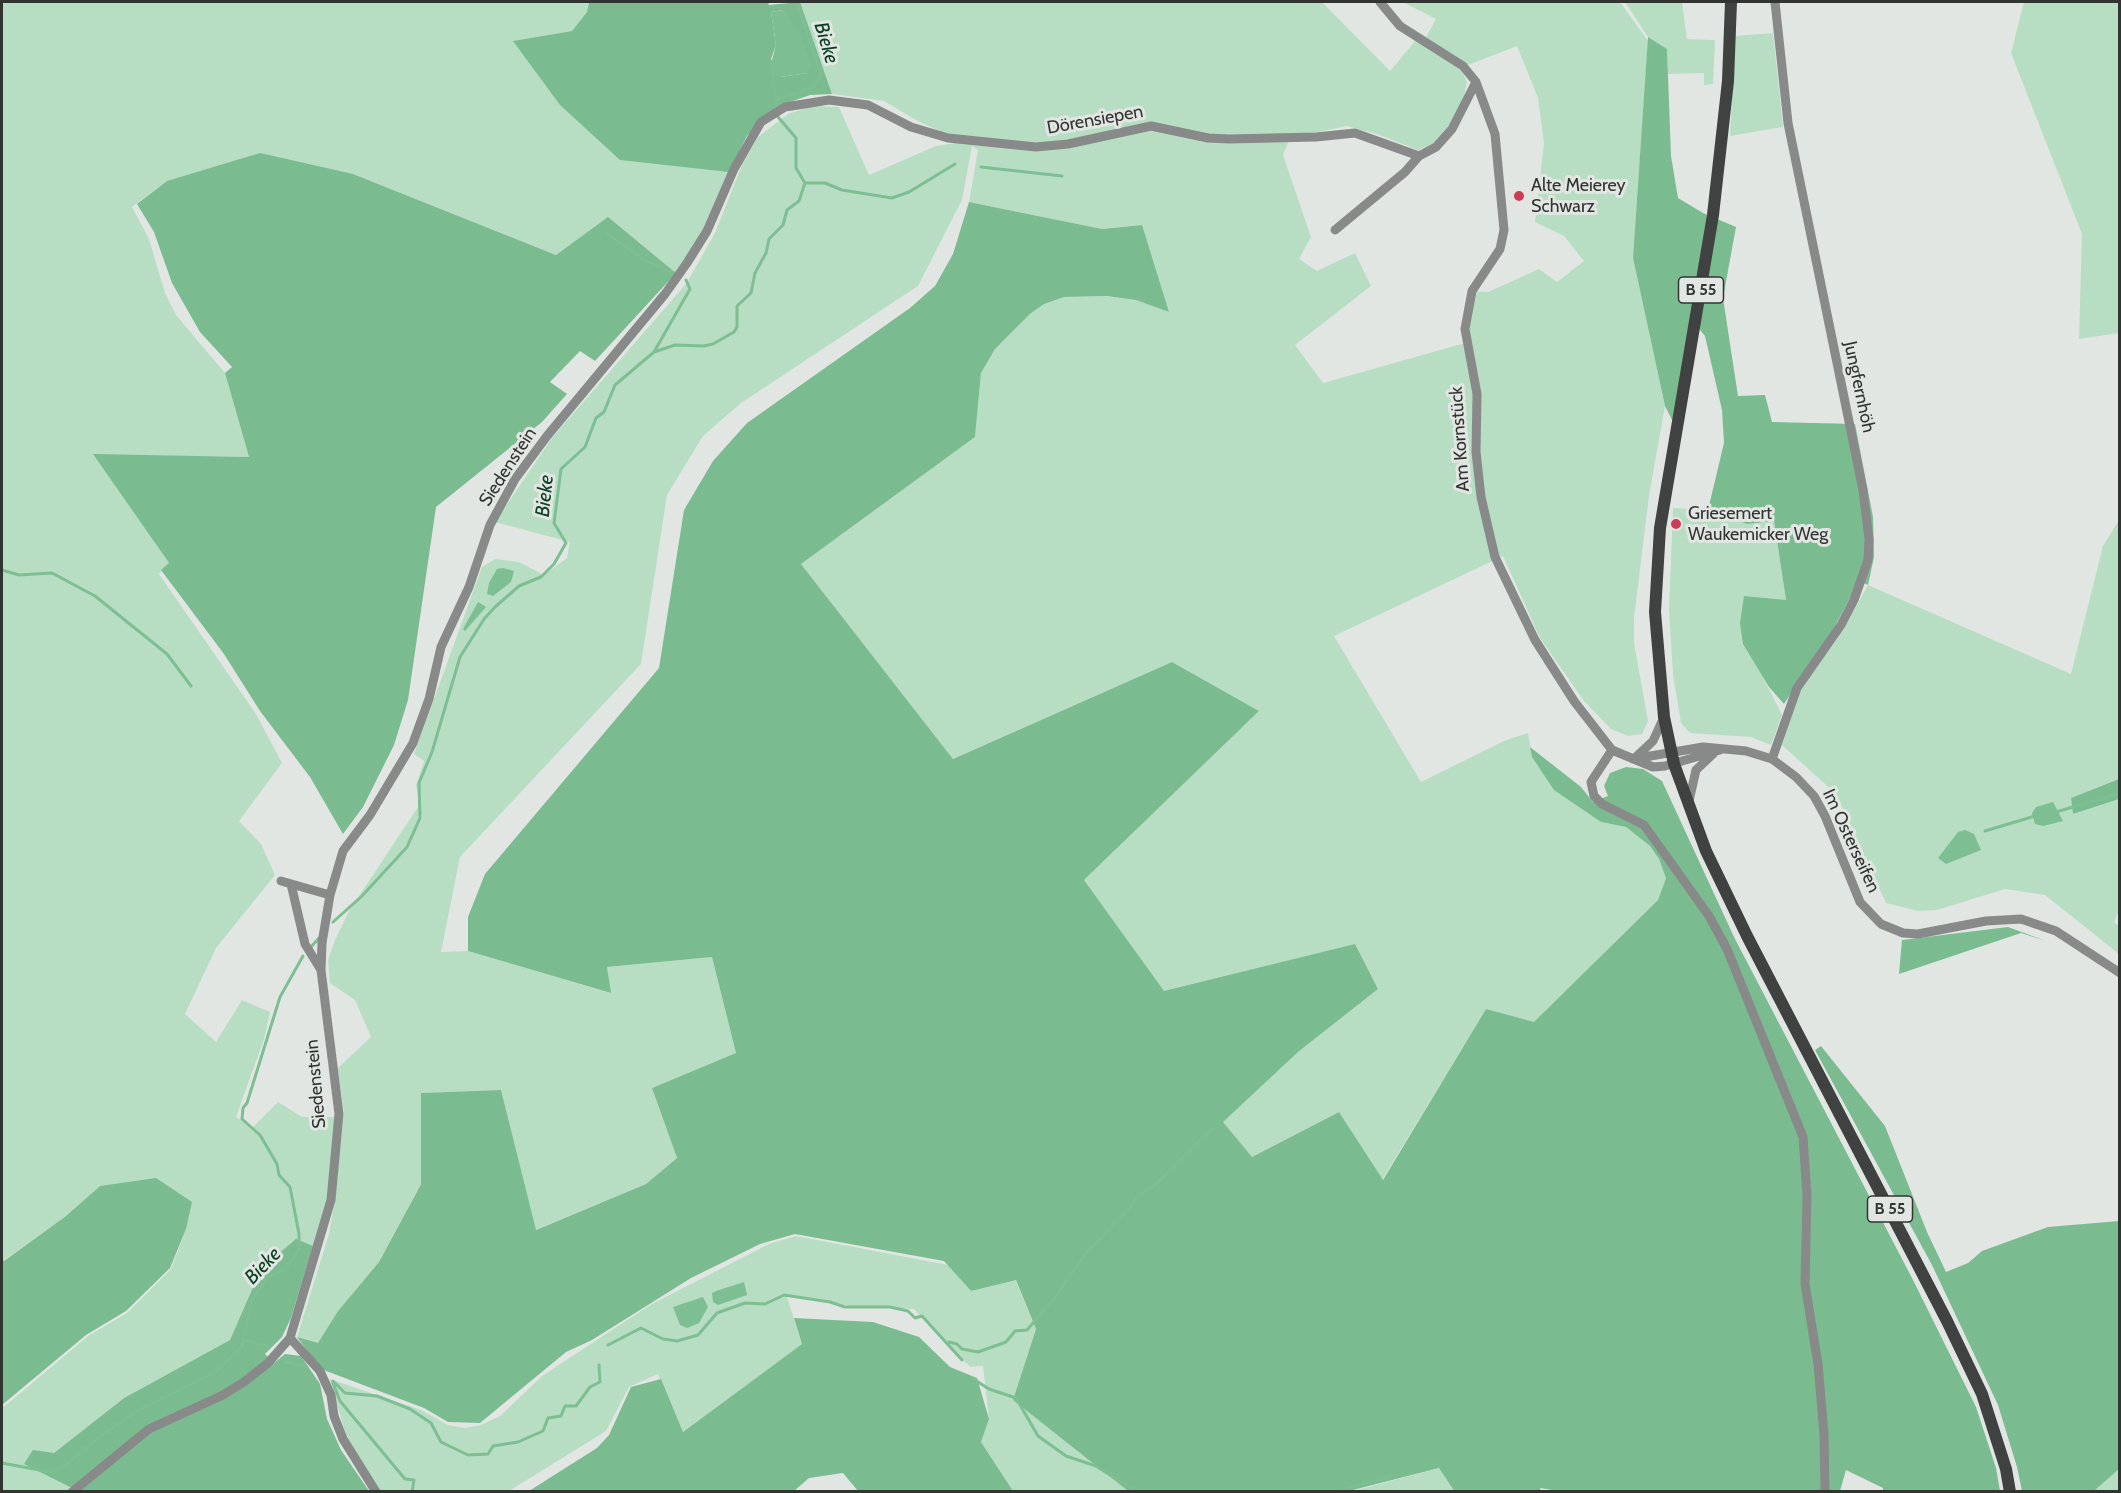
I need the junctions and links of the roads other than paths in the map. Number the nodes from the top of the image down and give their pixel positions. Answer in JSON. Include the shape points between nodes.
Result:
{"nodes":[{"id":1,"x":1380,"y":2,"type":"edge"},
{"id":2,"x":1731,"y":2,"type":"edge"},
{"id":3,"x":1775,"y":2,"type":"edge"},
{"id":4,"x":1476,"y":82,"type":"junction"},
{"id":5,"x":761,"y":122,"type":"joint"},
{"id":6,"x":1419,"y":156,"type":"junction"},
{"id":7,"x":1335,"y":230,"type":"dead end"},
{"id":8,"x":1664,"y":717,"type":"junction"},
{"id":9,"x":1612,"y":750,"type":"junction"},
{"id":10,"x":1720,"y":750,"type":"junction"},
{"id":11,"x":1671,"y":751,"type":"junction"},
{"id":12,"x":1633,"y":759,"type":"junction"},
{"id":13,"x":1772,"y":759,"type":"junction"},
{"id":14,"x":1674,"y":764,"type":"junction"},
{"id":15,"x":1688,"y":805,"type":"junction"},
{"id":16,"x":281,"y":882,"type":"dead end"},
{"id":17,"x":291,"y":884,"type":"junction"},
{"id":18,"x":330,"y":895,"type":"junction"},
{"id":19,"x":321,"y":970,"type":"junction"},
{"id":20,"x":2120,"y":973,"type":"edge"},
{"id":21,"x":290,"y":1338,"type":"junction"},
{"id":22,"x":72,"y":1491,"type":"edge"},
{"id":23,"x":376,"y":1491,"type":"edge"},
{"id":24,"x":1825,"y":1491,"type":"edge"},
{"id":25,"x":2010,"y":1491,"type":"edge"}],
"edges":[{"from":1,"to":4,"type":"street","via":[[1400,26],[1463,66]]},
{"from":2,"to":8,"type":"main road","number":"B 55","via":[[1725,116],[1713,215],[1660,528],[1655,612]]},
{"from":3,"to":13,"type":"street","name":"Jungfernhöh","via":[[1788,123],[1863,490],[1869,539],[1868,560],[1854,600],[1797,688]]},
{"from":4,"to":6,"type":"street","via":[[1452,129],[1436,147]]},
{"from":4,"to":9,"type":"street","name":"Am Kornstück","via":[[1495,134],[1504,230],[1500,249],[1472,291],[1466,312],[1466,343],[1477,394],[1476,452],[1481,497],[1495,558],[1535,640]]},
{"from":5,"to":6,"type":"street","name":"Dörensiepen","via":[[785,107],[829,100],[883,111],[911,127],[948,138],[1036,147],[1150,126],[1229,139],[1355,133]]},
{"from":5,"to":18,"type":"street","name":"Siedenstein","via":[[687,263],[515,479],[495,515],[469,587],[441,647],[429,699],[413,743],[370,815],[343,851]]},
{"from":6,"to":7,"type":"street"},
{"from":8,"to":11,"type":"main road","number":"B 55"},
{"from":8,"to":12,"type":"street","via":[[1653,741]]},
{"from":9,"to":12,"type":"street"},
{"from":9,"to":24,"type":"street","via":[[1591,782],[1594,796],[1644,825],[1709,916],[1727,949],[1803,1137],[1805,1284],[1820,1375]]},
{"from":10,"to":11,"type":"street","name":"Im Osterseifen","via":[[1703,747]]},
{"from":10,"to":13,"type":"street","name":"Im Osterseifen","via":[[1746,751]]},
{"from":10,"to":14,"type":"street","name":"Im Osterseifen"},
{"from":10,"to":15,"type":"street","via":[[1696,770]]},
{"from":11,"to":12,"type":"street"},
{"from":11,"to":14,"type":"main road","number":"B 55"},
{"from":12,"to":14,"type":"street","via":[[1653,767]]},
{"from":13,"to":20,"type":"street","name":"Im Osterseifen","via":[[1814,796],[1860,902],[1881,924],[1918,934],[1986,921],[2021,919],[2056,931]]},
{"from":14,"to":15,"type":"main road","number":"B 55"},
{"from":15,"to":25,"type":"main road","number":"B 55","via":[[1747,936],[1967,1363],[1994,1430]]},
{"from":16,"to":17,"type":"street"},
{"from":17,"to":18,"type":"street"},
{"from":17,"to":19,"type":"street","via":[[305,944]]},
{"from":18,"to":19,"type":"street","name":"Siedenstein","via":[[322,935]]},
{"from":19,"to":21,"type":"street","name":"Siedenstein","via":[[339,1114],[332,1200]]},
{"from":21,"to":22,"type":"street","via":[[244,1382],[149,1429]]},
{"from":21,"to":23,"type":"street","via":[[320,1371],[343,1439]]}]}
